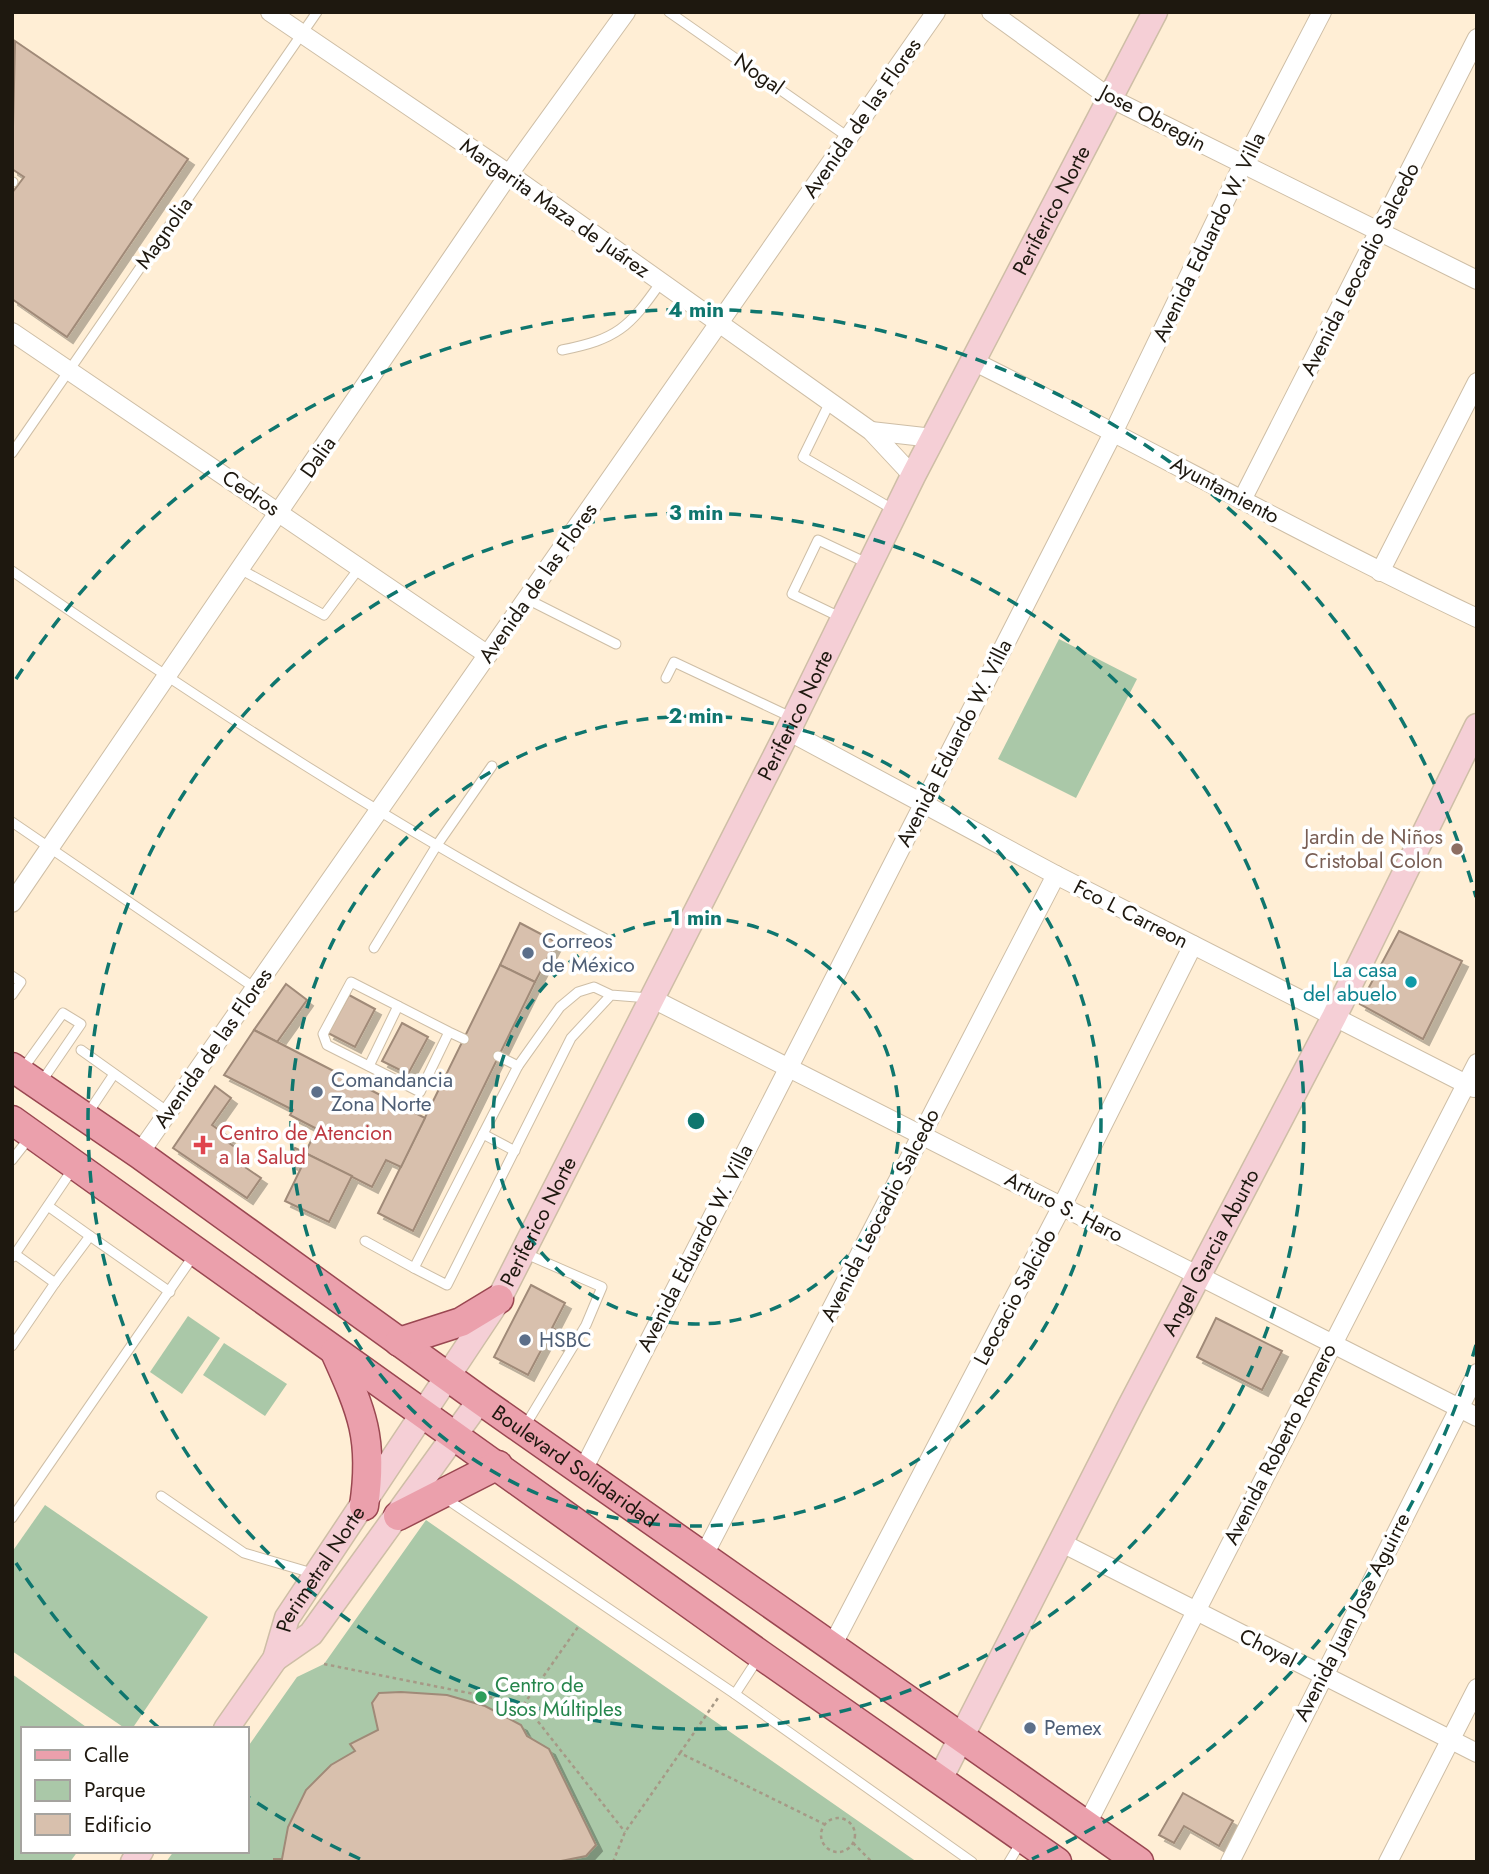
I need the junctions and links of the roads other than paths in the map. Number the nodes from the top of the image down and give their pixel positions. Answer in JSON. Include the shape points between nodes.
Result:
{"nodes":[{"id":1,"x":271,"y":12,"type":"edge"},
{"id":2,"x":317,"y":12,"type":"edge"},
{"id":3,"x":626,"y":12,"type":"edge"},
{"id":4,"x":669,"y":12,"type":"edge"},
{"id":5,"x":936,"y":12,"type":"edge"},
{"id":6,"x":991,"y":12,"type":"edge"},
{"id":7,"x":1155,"y":12,"type":"edge"},
{"id":8,"x":1322,"y":12,"type":"edge"},
{"id":9,"x":302,"y":33,"type":"junction"},
{"id":10,"x":1477,"y":38,"type":"edge"},
{"id":11,"x":1110,"y":98,"type":"junction"},
{"id":12,"x":848,"y":137,"type":"junction"},
{"id":13,"x":1243,"y":164,"type":"junction"},
{"id":14,"x":509,"y":174,"type":"junction"},
{"id":15,"x":1379,"y":232,"type":"junction"},
{"id":16,"x":1477,"y":280,"type":"edge"},
{"id":17,"x":661,"y":282,"type":"junction"},
{"id":18,"x":718,"y":323,"type":"junction"},
{"id":19,"x":12,"y":332,"type":"edge"},
{"id":20,"x":562,"y":350,"type":"dead end"},
{"id":21,"x":973,"y":361,"type":"junction"},
{"id":22,"x":69,"y":371,"type":"junction"},
{"id":23,"x":1477,"y":382,"type":"edge"},
{"id":24,"x":830,"y":402,"type":"junction"},
{"id":25,"x":871,"y":431,"type":"junction"},
{"id":26,"x":1114,"y":431,"type":"junction"},
{"id":27,"x":933,"y":438,"type":"junction"},
{"id":28,"x":12,"y":453,"type":"edge"},
{"id":29,"x":913,"y":476,"type":"junction"},
{"id":30,"x":1242,"y":500,"type":"junction"},
{"id":31,"x":895,"y":511,"type":"junction"},
{"id":32,"x":279,"y":512,"type":"junction"},
{"id":33,"x":870,"y":564,"type":"junction"},
{"id":34,"x":360,"y":567,"type":"junction"},
{"id":35,"x":240,"y":569,"type":"junction"},
{"id":36,"x":12,"y":570,"type":"edge"},
{"id":37,"x":1380,"y":572,"type":"junction"},
{"id":38,"x":527,"y":599,"type":"junction"},
{"id":39,"x":843,"y":618,"type":"junction"},
{"id":40,"x":1477,"y":618,"type":"edge"},
{"id":41,"x":617,"y":643,"type":"dead end"},
{"id":42,"x":488,"y":655,"type":"junction"},
{"id":43,"x":166,"y":676,"type":"junction"},
{"id":44,"x":666,"y":678,"type":"dead end"},
{"id":45,"x":791,"y":725,"type":"junction"},
{"id":46,"x":1477,"y":726,"type":"edge"},
{"id":47,"x":492,"y":766,"type":"dead end"},
{"id":48,"x":923,"y":805,"type":"junction"},
{"id":49,"x":379,"y":810,"type":"junction"},
{"id":50,"x":12,"y":822,"type":"edge"},
{"id":51,"x":437,"y":845,"type":"junction"},
{"id":52,"x":49,"y":848,"type":"junction"},
{"id":53,"x":1056,"y":875,"type":"junction"},
{"id":54,"x":12,"y":903,"type":"edge"},
{"id":55,"x":604,"y":939,"type":"dead end"},
{"id":56,"x":1193,"y":946,"type":"junction"},
{"id":57,"x":374,"y":948,"type":"dead end"},
{"id":58,"x":12,"y":976,"type":"edge"},
{"id":59,"x":255,"y":988,"type":"junction"},
{"id":60,"x":12,"y":995,"type":"edge"},
{"id":61,"x":611,"y":995,"type":"junction"},
{"id":62,"x":651,"y":998,"type":"junction"},
{"id":63,"x":398,"y":1006,"type":"junction"},
{"id":64,"x":1334,"y":1017,"type":"junction"},
{"id":65,"x":449,"y":1032,"type":"junction"},
{"id":66,"x":464,"y":1039,"type":"dead end"},
{"id":67,"x":81,"y":1050,"type":"dead end"},
{"id":68,"x":498,"y":1056,"type":"dead end"},
{"id":69,"x":1477,"y":1063,"type":"edge"},
{"id":70,"x":788,"y":1065,"type":"junction"},
{"id":71,"x":369,"y":1066,"type":"junction"},
{"id":72,"x":518,"y":1066,"type":"junction"},
{"id":73,"x":114,"y":1074,"type":"junction"},
{"id":74,"x":24,"y":1075,"type":"edge"},
{"id":75,"x":1471,"y":1087,"type":"edge"},
{"id":76,"x":168,"y":1112,"type":"junction"},
{"id":77,"x":85,"y":1117,"type":"junction"},
{"id":78,"x":22,"y":1127,"type":"edge"},
{"id":79,"x":483,"y":1134,"type":"junction"},
{"id":80,"x":923,"y":1134,"type":"junction"},
{"id":81,"x":515,"y":1151,"type":"junction"},
{"id":82,"x":139,"y":1154,"type":"junction"},
{"id":83,"x":12,"y":1160,"type":"edge"},
{"id":84,"x":76,"y":1164,"type":"junction"},
{"id":85,"x":48,"y":1206,"type":"junction"},
{"id":86,"x":1062,"y":1206,"type":"junction"},
{"id":87,"x":90,"y":1236,"type":"junction"},
{"id":88,"x":365,"y":1241,"type":"dead end"},
{"id":89,"x":197,"y":1251,"type":"junction"},
{"id":90,"x":524,"y":1252,"type":"junction"},
{"id":91,"x":13,"y":1255,"type":"edge"},
{"id":92,"x":414,"y":1268,"type":"junction"},
{"id":93,"x":1199,"y":1275,"type":"junction"},
{"id":94,"x":55,"y":1283,"type":"junction"},
{"id":95,"x":170,"y":1292,"type":"junction"},
{"id":96,"x":499,"y":1299,"type":"junction"},
{"id":97,"x":373,"y":1324,"type":"junction"},
{"id":98,"x":398,"y":1342,"type":"junction"},
{"id":99,"x":1331,"y":1343,"type":"junction"},
{"id":100,"x":12,"y":1346,"type":"edge"},
{"id":101,"x":340,"y":1354,"type":"junction"},
{"id":102,"x":1477,"y":1373,"type":"edge"},
{"id":103,"x":449,"y":1377,"type":"junction"},
{"id":104,"x":480,"y":1400,"type":"junction"},
{"id":105,"x":1459,"y":1408,"type":"junction"},
{"id":106,"x":423,"y":1413,"type":"junction"},
{"id":107,"x":1477,"y":1417,"type":"edge"},
{"id":108,"x":523,"y":1430,"type":"junction"},
{"id":109,"x":455,"y":1435,"type":"junction"},
{"id":110,"x":498,"y":1465,"type":"junction"},
{"id":111,"x":582,"y":1472,"type":"junction"},
{"id":112,"x":438,"y":1493,"type":"junction"},
{"id":113,"x":161,"y":1496,"type":"dead end"},
{"id":114,"x":364,"y":1506,"type":"junction"},
{"id":115,"x":398,"y":1516,"type":"junction"},
{"id":116,"x":12,"y":1518,"type":"edge"},
{"id":117,"x":1060,"y":1542,"type":"junction"},
{"id":118,"x":705,"y":1555,"type":"junction"},
{"id":119,"x":317,"y":1574,"type":"junction"},
{"id":120,"x":1195,"y":1611,"type":"junction"},
{"id":121,"x":832,"y":1646,"type":"junction"},
{"id":122,"x":761,"y":1655,"type":"junction"},
{"id":123,"x":275,"y":1659,"type":"junction"},
{"id":124,"x":1322,"y":1675,"type":"junction"},
{"id":125,"x":1477,"y":1688,"type":"edge"},
{"id":126,"x":735,"y":1694,"type":"junction"},
{"id":127,"x":227,"y":1727,"type":"edge"},
{"id":128,"x":962,"y":1738,"type":"junction"},
{"id":129,"x":1450,"y":1740,"type":"junction"},
{"id":130,"x":1477,"y":1754,"type":"edge"},
{"id":131,"x":940,"y":1779,"type":"junction"},
{"id":132,"x":1086,"y":1826,"type":"junction"},
{"id":133,"x":1016,"y":1850,"type":"edge"},
{"id":134,"x":972,"y":1862,"type":"edge"},
{"id":135,"x":1057,"y":1862,"type":"edge"},
{"id":136,"x":1139,"y":1862,"type":"edge"},
{"id":137,"x":1230,"y":1862,"type":"edge"},
{"id":138,"x":1388,"y":1862,"type":"edge"}],
"edges":[{"from":1,"to":9,"type":"street","name":"Margarita Maza de Juárez"},
{"from":2,"to":9,"type":"lane","name":"Magnolia"},
{"from":3,"to":14,"type":"street","name":"Dalia"},
{"from":4,"to":12,"type":"lane","name":"Nogal"},
{"from":5,"to":12,"type":"street","name":"Avenida de las Flores"},
{"from":6,"to":11,"type":"street","name":"Jose Obregin"},
{"from":7,"to":11,"type":"street","name":"Periferico Norte"},
{"from":8,"to":13,"type":"street","name":"Avenida Eduardo W. Villa"},
{"from":9,"to":14,"type":"street","name":"Margarita Maza de Juárez"},
{"from":9,"to":22,"type":"lane","name":"Magnolia"},
{"from":10,"to":15,"type":"street","name":"Avenida Leocadio Salcedo"},
{"from":11,"to":13,"type":"street","name":"Jose Obregin"},
{"from":11,"to":21,"type":"street","name":"Periferico Norte"},
{"from":12,"to":18,"type":"street","name":"Avenida de las Flores"},
{"from":13,"to":15,"type":"street","name":"Jose Obregin"},
{"from":13,"to":26,"type":"street","name":"Avenida Eduardo W. Villa"},
{"from":14,"to":17,"type":"street","name":"Margarita Maza de Juárez"},
{"from":14,"to":32,"type":"street","name":"Dalia"},
{"from":15,"to":16,"type":"street","name":"Jose Obregin"},
{"from":15,"to":30,"type":"street","name":"Avenida Leocadio Salcedo"},
{"from":17,"to":18,"type":"street","name":"Margarita Maza de Juárez"},
{"from":17,"to":20,"type":"lane","via":[[632,320],[601,342]]},
{"from":18,"to":24,"type":"street","name":"Margarita Maza de Juárez"},
{"from":18,"to":38,"type":"street","name":"Avenida de las Flores"},
{"from":19,"to":22,"type":"street","name":"Cedros"},
{"from":21,"to":26,"type":"street","name":"Ayuntamiento"},
{"from":21,"to":27,"type":"street","name":"Periferico Norte"},
{"from":22,"to":28,"type":"lane","name":"Magnolia"},
{"from":22,"to":32,"type":"street","name":"Cedros"},
{"from":23,"to":37,"type":"street"},
{"from":24,"to":25,"type":"street","name":"Margarita Maza de Juárez"},
{"from":24,"to":31,"type":"lane","via":[[803,457]]},
{"from":25,"to":27,"type":"street","name":"Margarita Maza de Juárez"},
{"from":25,"to":29,"type":"street","name":"Margarita Maza de Juárez"},
{"from":26,"to":30,"type":"street","name":"Ayuntamiento"},
{"from":26,"to":48,"type":"street","name":"Avenida Eduardo W. Villa"},
{"from":27,"to":29,"type":"street","name":"Periferico Norte"},
{"from":29,"to":31,"type":"street","name":"Periferico Norte"},
{"from":30,"to":37,"type":"street","name":"Ayuntamiento"},
{"from":31,"to":33,"type":"street","name":"Periferico Norte"},
{"from":32,"to":34,"type":"street","name":"Cedros"},
{"from":32,"to":35,"type":"street","name":"Dalia"},
{"from":33,"to":39,"type":"street","name":"Periferico Norte"},
{"from":33,"to":39,"type":"lane","via":[[818,540],[792,594]]},
{"from":34,"to":35,"type":"lane","via":[[324,615]]},
{"from":34,"to":42,"type":"street","name":"Cedros"},
{"from":35,"to":43,"type":"street","name":"Dalia"},
{"from":36,"to":43,"type":"lane"},
{"from":37,"to":40,"type":"street","name":"Ayuntamiento"},
{"from":38,"to":41,"type":"lane"},
{"from":38,"to":42,"type":"street","name":"Avenida de las Flores"},
{"from":39,"to":45,"type":"street","name":"Periferico Norte"},
{"from":42,"to":49,"type":"street","name":"Avenida de las Flores"},
{"from":43,"to":49,"type":"lane"},
{"from":43,"to":52,"type":"street","name":"Dalia"},
{"from":44,"to":45,"type":"lane","via":[[674,662]]},
{"from":45,"to":48,"type":"street","name":"Fco L Carreon"},
{"from":45,"to":62,"type":"street","name":"Periferico Norte"},
{"from":46,"to":64,"type":"street","name":"Angel Garcia Aburto"},
{"from":47,"to":51,"type":"lane"},
{"from":48,"to":53,"type":"street","name":"Fco L Carreon"},
{"from":48,"to":70,"type":"street","name":"Avenida Eduardo W. Villa"},
{"from":49,"to":51,"type":"lane"},
{"from":49,"to":59,"type":"street","name":"Avenida de las Flores"},
{"from":50,"to":52,"type":"lane"},
{"from":51,"to":55,"type":"lane"},
{"from":51,"to":57,"type":"lane"},
{"from":52,"to":54,"type":"street","name":"Dalia"},
{"from":52,"to":59,"type":"lane"},
{"from":53,"to":56,"type":"street","name":"Fco L Carreon"},
{"from":53,"to":80,"type":"street","name":"Avenida Leocadio Salcedo"},
{"from":56,"to":64,"type":"street","name":"Fco L Carreon"},
{"from":56,"to":86,"type":"street","name":"Leocacio Salcido"},
{"from":58,"to":60,"type":"lane","via":[[21,982]]},
{"from":59,"to":76,"type":"street","name":"Avenida de las Flores"},
{"from":61,"to":62,"type":"lane"},
{"from":61,"to":72,"type":"lane","via":[[594,987],[578,992],[560,1007]]},
{"from":61,"to":81,"type":"lane","via":[[571,1038]]},
{"from":62,"to":70,"type":"street","name":"Arturo S. Haro"},
{"from":62,"to":90,"type":"street","name":"Periferico Norte"},
{"from":63,"to":65,"type":"lane"},
{"from":63,"to":71,"type":"lane"},
{"from":63,"to":71,"type":"lane","via":[[351,982],[323,1034],[327,1045]]},
{"from":64,"to":75,"type":"street","name":"Fco L Carreon"},
{"from":64,"to":93,"type":"street","name":"Angel Garcia Aburto"},
{"from":65,"to":66,"type":"lane"},
{"from":65,"to":71,"type":"lane","via":[[420,1092]]},
{"from":67,"to":73,"type":"lane"},
{"from":68,"to":72,"type":"lane"},
{"from":69,"to":75,"type":"street","name":"Avenida Roberto Romero"},
{"from":70,"to":80,"type":"street","name":"Arturo S. Haro"},
{"from":70,"to":111,"type":"street","name":"Avenida Eduardo W. Villa"},
{"from":72,"to":79,"type":"lane"},
{"from":73,"to":76,"type":"lane"},
{"from":73,"to":77,"type":"lane"},
{"from":74,"to":74,"type":"lane","via":[[81,1024],[63,1013]]},
{"from":74,"to":77,"type":"main road","name":"Boulevard Solidaridad"},
{"from":75,"to":99,"type":"street","name":"Avenida Roberto Romero"},
{"from":76,"to":82,"type":"street","name":"Avenida de las Flores"},
{"from":77,"to":82,"type":"main road","name":"Boulevard Solidaridad"},
{"from":78,"to":83,"type":"lane"},
{"from":78,"to":84,"type":"main road","name":"Boulevard Solidaridad"},
{"from":79,"to":81,"type":"lane"},
{"from":79,"to":92,"type":"lane"},
{"from":80,"to":86,"type":"street","name":"Arturo S. Haro"},
{"from":80,"to":118,"type":"street","name":"Avenida Leocadio Salcedo"},
{"from":81,"to":92,"type":"lane","via":[[447,1285]]},
{"from":82,"to":97,"type":"main road","name":"Boulevard Solidaridad"},
{"from":84,"to":85,"type":"lane"},
{"from":84,"to":89,"type":"main road","name":"Boulevard Solidaridad"},
{"from":85,"to":87,"type":"lane"},
{"from":85,"to":91,"type":"lane"},
{"from":86,"to":93,"type":"street","name":"Arturo S. Haro"},
{"from":86,"to":121,"type":"street","name":"Leocacio Salcido"},
{"from":87,"to":94,"type":"lane"},
{"from":87,"to":95,"type":"lane"},
{"from":88,"to":92,"type":"lane"},
{"from":89,"to":95,"type":"lane"},
{"from":89,"to":101,"type":"main road","name":"Boulevard Solidaridad"},
{"from":90,"to":96,"type":"street","name":"Periferico Norte"},
{"from":90,"to":108,"type":"lane","via":[[603,1287],[586,1325]]},
{"from":91,"to":94,"type":"lane"},
{"from":93,"to":99,"type":"street","name":"Arturo S. Haro"},
{"from":93,"to":117,"type":"street","name":"Angel Garcia Aburto"},
{"from":94,"to":100,"type":"lane"},
{"from":95,"to":116,"type":"lane"},
{"from":96,"to":98,"type":"main road","via":[[461,1322]]},
{"from":96,"to":103,"type":"street","name":"Periferico Norte"},
{"from":97,"to":98,"type":"main road","name":"Boulevard Solidaridad"},
{"from":97,"to":101,"type":"main road"},
{"from":98,"to":103,"type":"main road","name":"Boulevard Solidaridad"},
{"from":99,"to":105,"type":"street","name":"Arturo S. Haro"},
{"from":99,"to":120,"type":"street","name":"Avenida Roberto Romero"},
{"from":101,"to":106,"type":"main road","name":"Boulevard Solidaridad"},
{"from":101,"to":114,"type":"main road","via":[[365,1429],[370,1466]]},
{"from":102,"to":105,"type":"street","name":"Avenida Juan Jose Aguirre"},
{"from":103,"to":104,"type":"main road","name":"Boulevard Solidaridad"},
{"from":103,"to":106,"type":"street","name":"Periferico Norte"},
{"from":104,"to":108,"type":"main road","name":"Boulevard Solidaridad"},
{"from":104,"to":109,"type":"street"},
{"from":105,"to":107,"type":"street","name":"Arturo S. Haro"},
{"from":105,"to":124,"type":"street","name":"Avenida Juan Jose Aguirre"},
{"from":106,"to":109,"type":"main road","name":"Boulevard Solidaridad"},
{"from":106,"to":114,"type":"street","name":"Perimetral Norte"},
{"from":108,"to":111,"type":"main road","name":"Boulevard Solidaridad"},
{"from":109,"to":110,"type":"main road","name":"Boulevard Solidaridad"},
{"from":109,"to":115,"type":"street"},
{"from":110,"to":112,"type":"main road"},
{"from":110,"to":122,"type":"main road","name":"Boulevard Solidaridad"},
{"from":111,"to":118,"type":"main road","name":"Boulevard Solidaridad"},
{"from":112,"to":115,"type":"main road"},
{"from":112,"to":126,"type":"lane"},
{"from":113,"to":119,"type":"lane","via":[[244,1553]]},
{"from":114,"to":119,"type":"street","name":"Perimetral Norte"},
{"from":115,"to":123,"type":"street","via":[[311,1634]]},
{"from":117,"to":120,"type":"street","name":"Choyal"},
{"from":117,"to":128,"type":"street","name":"Angel Garcia Aburto"},
{"from":118,"to":121,"type":"main road","name":"Boulevard Solidaridad"},
{"from":119,"to":123,"type":"street","name":"Perimetral Norte","via":[[287,1618]]},
{"from":120,"to":124,"type":"street","name":"Choyal"},
{"from":120,"to":132,"type":"street","name":"Avenida Roberto Romero"},
{"from":121,"to":128,"type":"main road","name":"Boulevard Solidaridad"},
{"from":122,"to":126,"type":"lane"},
{"from":122,"to":131,"type":"main road","name":"Boulevard Solidaridad"},
{"from":123,"to":127,"type":"street","name":"Perimetral Norte"},
{"from":124,"to":129,"type":"street","name":"Choyal"},
{"from":124,"to":137,"type":"street","name":"Avenida Juan Jose Aguirre"},
{"from":125,"to":129,"type":"street"},
{"from":126,"to":134,"type":"lane"},
{"from":128,"to":131,"type":"street","name":"Angel Garcia Aburto"},
{"from":128,"to":132,"type":"main road","name":"Boulevard Solidaridad"},
{"from":129,"to":130,"type":"street","name":"Choyal"},
{"from":129,"to":138,"type":"street"},
{"from":131,"to":133,"type":"main road","name":"Boulevard Solidaridad"},
{"from":132,"to":136,"type":"main road","name":"Boulevard Solidaridad"},
{"from":133,"to":135,"type":"main road","name":"Boulevard Solidaridad"}]}
